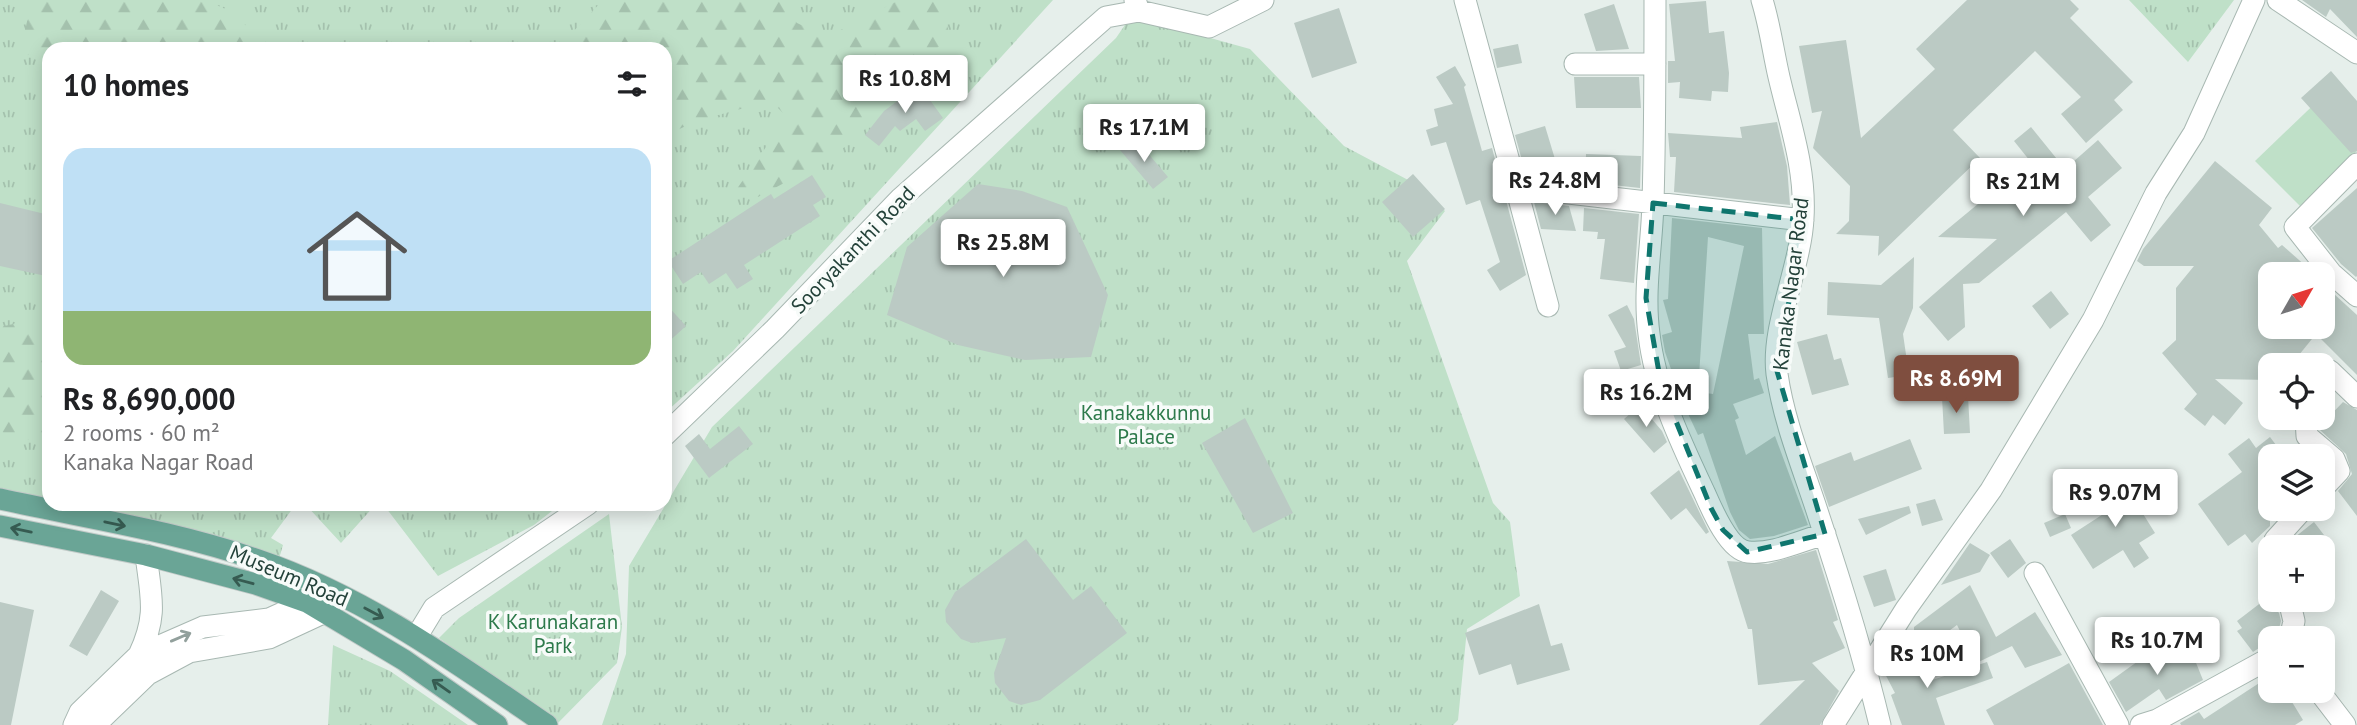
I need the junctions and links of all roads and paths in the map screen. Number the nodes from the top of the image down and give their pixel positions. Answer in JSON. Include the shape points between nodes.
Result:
{"nodes":[{"id":1,"x":1263,"y":0,"type":"edge"},
{"id":2,"x":1465,"y":0,"type":"edge"},
{"id":3,"x":1655,"y":0,"type":"edge"},
{"id":4,"x":1762,"y":0,"type":"edge"},
{"id":5,"x":2254,"y":0,"type":"edge"},
{"id":6,"x":2278,"y":0,"type":"edge"},
{"id":7,"x":1137,"y":6,"type":"edge"},
{"id":8,"x":2302,"y":8,"type":"edge"},
{"id":9,"x":2357,"y":53,"type":"edge"},
{"id":10,"x":1575,"y":64,"type":"dead end"},
{"id":11,"x":1655,"y":64,"type":"junction"},
{"id":12,"x":2357,"y":164,"type":"edge"},
{"id":13,"x":1516,"y":187,"type":"junction"},
{"id":14,"x":1653,"y":203,"type":"junction"},
{"id":15,"x":1803,"y":220,"type":"junction"},
{"id":16,"x":2357,"y":296,"type":"edge"},
{"id":17,"x":1548,"y":306,"type":"dead end"},
{"id":18,"x":2335,"y":375,"type":"edge"},
{"id":19,"x":2357,"y":397,"type":"edge"},
{"id":20,"x":672,"y":428,"type":"edge"},
{"id":21,"x":2306,"y":430,"type":"edge"},
{"id":22,"x":2316,"y":444,"type":"edge"},
{"id":23,"x":0,"y":499,"type":"edge"},
{"id":24,"x":42,"y":508,"type":"edge"},
{"id":25,"x":56,"y":511,"type":"edge"},
{"id":26,"x":578,"y":511,"type":"edge"},
{"id":27,"x":2292,"y":521,"type":"edge"},
{"id":28,"x":0,"y":526,"type":"edge"},
{"id":29,"x":1825,"y":534,"type":"junction"},
{"id":30,"x":2280,"y":535,"type":"edge"},
{"id":31,"x":146,"y":555,"type":"junction"},
{"id":32,"x":2035,"y":573,"type":"dead end"},
{"id":33,"x":331,"y":591,"type":"junction"},
{"id":34,"x":316,"y":607,"type":"junction"},
{"id":35,"x":417,"y":636,"type":"junction"},
{"id":36,"x":139,"y":654,"type":"junction"},
{"id":37,"x":2258,"y":665,"type":"edge"},
{"id":38,"x":1867,"y":670,"type":"junction"},
{"id":39,"x":2328,"y":703,"type":"edge"},
{"id":40,"x":74,"y":725,"type":"edge"},
{"id":41,"x":94,"y":725,"type":"edge"},
{"id":42,"x":497,"y":725,"type":"edge"},
{"id":43,"x":547,"y":725,"type":"edge"},
{"id":44,"x":1833,"y":725,"type":"edge"},
{"id":45,"x":1880,"y":725,"type":"edge"},
{"id":46,"x":2118,"y":725,"type":"edge"},
{"id":47,"x":2141,"y":725,"type":"edge"},
{"id":48,"x":2345,"y":725,"type":"edge"}],
"edges":[{"from":1,"to":7,"type":"street","via":[[1209,27]]},
{"from":2,"to":13,"type":"street"},
{"from":3,"to":11,"type":"street"},
{"from":4,"to":15,"type":"street","name":"Kanaka Nagar Road","via":[[1798,148]]},
{"from":5,"to":38,"type":"street","via":[[2194,132],[2156,194],[2092,320],[1991,489]]},
{"from":6,"to":8,"type":"street"},
{"from":7,"to":20,"type":"street","name":"Sooryakanthi Road","via":[[1106,17],[901,198]]},
{"from":8,"to":9,"type":"street"},
{"from":10,"to":11,"type":"street"},
{"from":11,"to":14,"type":"street"},
{"from":12,"to":16,"type":"street","via":[[2295,227],[2331,274]]},
{"from":13,"to":14,"type":"street"},
{"from":13,"to":17,"type":"street"},
{"from":14,"to":15,"type":"street"},
{"from":14,"to":29,"type":"street","via":[[1646,298],[1649,336],[1677,430],[1717,519],[1747,552]]},
{"from":15,"to":29,"type":"street","name":"Kanaka Nagar Road","via":[[1777,371],[1786,418]]},
{"from":18,"to":19,"type":"street"},
{"from":21,"to":22,"type":"street"},
{"from":23,"to":24,"type":"main road","name":"Museum Road","one_way":true},
{"from":25,"to":33,"type":"main road","name":"Museum Road","one_way":true,"via":[[213,545]]},
{"from":26,"to":35,"type":"street","via":[[434,608]]},
{"from":27,"to":30,"type":"street"},
{"from":31,"to":28,"type":"main road","name":"Museum Road","one_way":true},
{"from":29,"to":38,"type":"street","name":"Kanaka Nagar Road"},
{"from":34,"to":31,"type":"main road","name":"Museum Road","one_way":true,"via":[[256,584]]},
{"from":31,"to":36,"type":"street","via":[[153,603],[150,630]]},
{"from":32,"to":46,"type":"street"},
{"from":33,"to":34,"type":"street"},
{"from":33,"to":35,"type":"main road","name":"Museum Road","one_way":true},
{"from":36,"to":34,"type":"street","one_way":true,"via":[[203,627],[269,619]]},
{"from":34,"to":41,"type":"street","via":[[270,638],[189,652],[148,674]]},
{"from":42,"to":34,"type":"main road","name":"Museum Road","one_way":true,"via":[[404,660]]},
{"from":35,"to":43,"type":"main road","name":"Museum Road"},
{"from":36,"to":40,"type":"street","via":[[80,712]]},
{"from":37,"to":47,"type":"street"},
{"from":38,"to":44,"type":"street"},
{"from":38,"to":45,"type":"street","name":"Kanaka Nagar Road"},
{"from":39,"to":48,"type":"street"}]}
